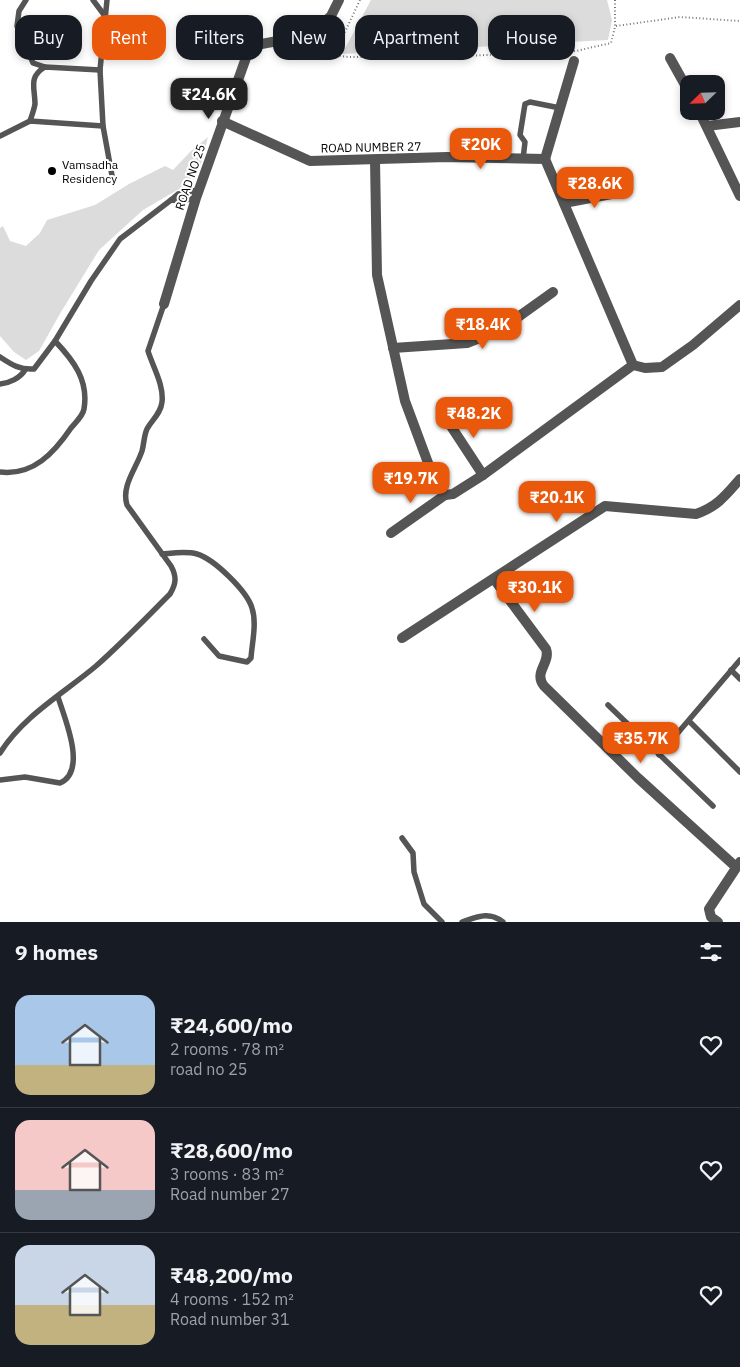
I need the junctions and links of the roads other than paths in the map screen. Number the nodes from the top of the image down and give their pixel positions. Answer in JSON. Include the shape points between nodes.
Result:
{"nodes":[{"id":1,"x":26,"y":0,"type":"edge"},
{"id":2,"x":93,"y":0,"type":"edge"},
{"id":3,"x":108,"y":0,"type":"edge"},
{"id":4,"x":338,"y":0,"type":"edge"},
{"id":5,"x":104,"y":15,"type":"edge"},
{"id":6,"x":105,"y":15,"type":"edge"},
{"id":7,"x":670,"y":58,"type":"dead end"},
{"id":8,"x":101,"y":60,"type":"edge"},
{"id":9,"x":574,"y":61,"type":"dead end"},
{"id":10,"x":45,"y":67,"type":"junction"},
{"id":11,"x":100,"y":70,"type":"junction"},
{"id":12,"x":680,"y":76,"type":"edge"},
{"id":13,"x":560,"y":108,"type":"junction"},
{"id":14,"x":704,"y":120,"type":"edge"},
{"id":15,"x":30,"y":121,"type":"junction"},
{"id":16,"x":222,"y":121,"type":"junction"},
{"id":17,"x":740,"y":122,"type":"edge"},
{"id":18,"x":103,"y":126,"type":"junction"},
{"id":19,"x":707,"y":126,"type":"junction"},
{"id":20,"x":0,"y":136,"type":"edge"},
{"id":21,"x":523,"y":159,"type":"junction"},
{"id":22,"x":545,"y":159,"type":"junction"},
{"id":23,"x":375,"y":160,"type":"junction"},
{"id":24,"x":113,"y":181,"type":"dead end"},
{"id":25,"x":622,"y":192,"type":"dead end"},
{"id":26,"x":197,"y":194,"type":"junction"},
{"id":27,"x":740,"y":196,"type":"edge"},
{"id":28,"x":564,"y":203,"type":"junction"},
{"id":29,"x":552,"y":292,"type":"dead end"},
{"id":30,"x":164,"y":304,"type":"joint"},
{"id":31,"x":740,"y":305,"type":"edge"},
{"id":32,"x":55,"y":341,"type":"junction"},
{"id":33,"x":393,"y":348,"type":"junction"},
{"id":34,"x":0,"y":357,"type":"edge"},
{"id":35,"x":633,"y":366,"type":"junction"},
{"id":36,"x":25,"y":370,"type":"junction"},
{"id":37,"x":0,"y":384,"type":"edge"},
{"id":38,"x":445,"y":417,"type":"dead end"},
{"id":39,"x":0,"y":472,"type":"edge"},
{"id":40,"x":483,"y":475,"type":"junction"},
{"id":41,"x":740,"y":480,"type":"edge"},
{"id":42,"x":449,"y":494,"type":"junction"},
{"id":43,"x":391,"y":533,"type":"dead end"},
{"id":44,"x":162,"y":554,"type":"junction"},
{"id":45,"x":494,"y":579,"type":"junction"},
{"id":46,"x":402,"y":638,"type":"dead end"},
{"id":47,"x":204,"y":639,"type":"dead end"},
{"id":48,"x":740,"y":660,"type":"edge"},
{"id":49,"x":731,"y":670,"type":"junction"},
{"id":50,"x":740,"y":679,"type":"edge"},
{"id":51,"x":58,"y":696,"type":"junction"},
{"id":52,"x":608,"y":706,"type":"dead end"},
{"id":53,"x":689,"y":721,"type":"junction"},
{"id":54,"x":0,"y":752,"type":"edge"},
{"id":55,"x":659,"y":755,"type":"junction"},
{"id":56,"x":740,"y":772,"type":"edge"},
{"id":57,"x":0,"y":780,"type":"edge"},
{"id":58,"x":713,"y":806,"type":"dead end"},
{"id":59,"x":402,"y":838,"type":"dead end"},
{"id":60,"x":738,"y":865,"type":"edge"},
{"id":61,"x":442,"y":922,"type":"edge"},
{"id":62,"x":462,"y":922,"type":"edge"},
{"id":63,"x":503,"y":922,"type":"edge"},
{"id":64,"x":718,"y":922,"type":"edge"}],
"edges":[{"from":1,"to":10,"type":"lane","via":[[19,11],[17,26],[33,63]]},
{"from":2,"to":5,"type":"lane"},
{"from":3,"to":6,"type":"lane"},
{"from":4,"to":16,"type":"street","name":"ROAD NO 25","via":[[331,16],[310,34],[256,45],[247,55]]},
{"from":7,"to":12,"type":"street"},
{"from":8,"to":11,"type":"lane"},
{"from":9,"to":13,"type":"street"},
{"from":10,"to":11,"type":"lane"},
{"from":10,"to":15,"type":"lane","via":[[34,80],[35,107]]},
{"from":11,"to":18,"type":"lane"},
{"from":13,"to":21,"type":"lane","via":[[530,102],[525,104],[520,135],[525,142]]},
{"from":13,"to":22,"type":"street"},
{"from":14,"to":19,"type":"street"},
{"from":15,"to":18,"type":"lane"},
{"from":15,"to":20,"type":"lane"},
{"from":16,"to":23,"type":"street","name":"ROAD NUMBER 27","via":[[310,161]]},
{"from":16,"to":26,"type":"street","name":"ROAD NO 25"},
{"from":17,"to":19,"type":"street"},
{"from":18,"to":24,"type":"lane"},
{"from":19,"to":27,"type":"street"},
{"from":21,"to":22,"type":"street","name":"ROAD NUMBER 27"},
{"from":21,"to":23,"type":"street","name":"ROAD NUMBER 27","via":[[447,157]]},
{"from":22,"to":28,"type":"street"},
{"from":23,"to":33,"type":"street","via":[[377,275]]},
{"from":25,"to":28,"type":"street"},
{"from":26,"to":30,"type":"street","name":"ROAD NO 25"},
{"from":26,"to":32,"type":"lane","via":[[178,194],[120,240]]},
{"from":28,"to":35,"type":"street"},
{"from":29,"to":33,"type":"street","via":[[500,330],[467,342]]},
{"from":30,"to":44,"type":"lane","via":[[148,351],[159,378],[162,402],[147,429],[125,498]]},
{"from":31,"to":35,"type":"street","via":[[662,368]]},
{"from":32,"to":36,"type":"lane","via":[[34,369]]},
{"from":32,"to":39,"type":"lane","via":[[78,368],[84,389],[84,411],[45,460],[22,472]]},
{"from":33,"to":42,"type":"street","via":[[405,401],[434,479]]},
{"from":34,"to":36,"type":"lane"},
{"from":35,"to":40,"type":"street"},
{"from":36,"to":37,"type":"lane","via":[[14,380]]},
{"from":38,"to":40,"type":"street"},
{"from":40,"to":42,"type":"street"},
{"from":41,"to":45,"type":"street","via":[[718,503],[696,514],[605,506]]},
{"from":42,"to":43,"type":"street"},
{"from":44,"to":47,"type":"lane","via":[[190,553],[207,558],[240,587],[252,607],[252,658],[247,662],[219,656]]},
{"from":44,"to":51,"type":"lane","via":[[176,574],[176,584],[170,594],[96,665]]},
{"from":45,"to":46,"type":"street"},
{"from":45,"to":60,"type":"street","via":[[546,649],[548,657],[539,675],[544,686],[638,778]]},
{"from":48,"to":49,"type":"lane"},
{"from":49,"to":50,"type":"lane"},
{"from":49,"to":53,"type":"lane"},
{"from":51,"to":54,"type":"lane","via":[[26,722]]},
{"from":51,"to":57,"type":"lane","via":[[74,756],[68,777],[60,783],[25,777]]},
{"from":52,"to":55,"type":"lane"},
{"from":53,"to":55,"type":"lane"},
{"from":53,"to":56,"type":"lane"},
{"from":55,"to":58,"type":"lane"},
{"from":59,"to":61,"type":"lane","via":[[413,853],[414,872],[424,904]]},
{"from":60,"to":64,"type":"street","via":[[709,910],[711,917]]},
{"from":62,"to":63,"type":"lane","via":[[483,914]]}]}
